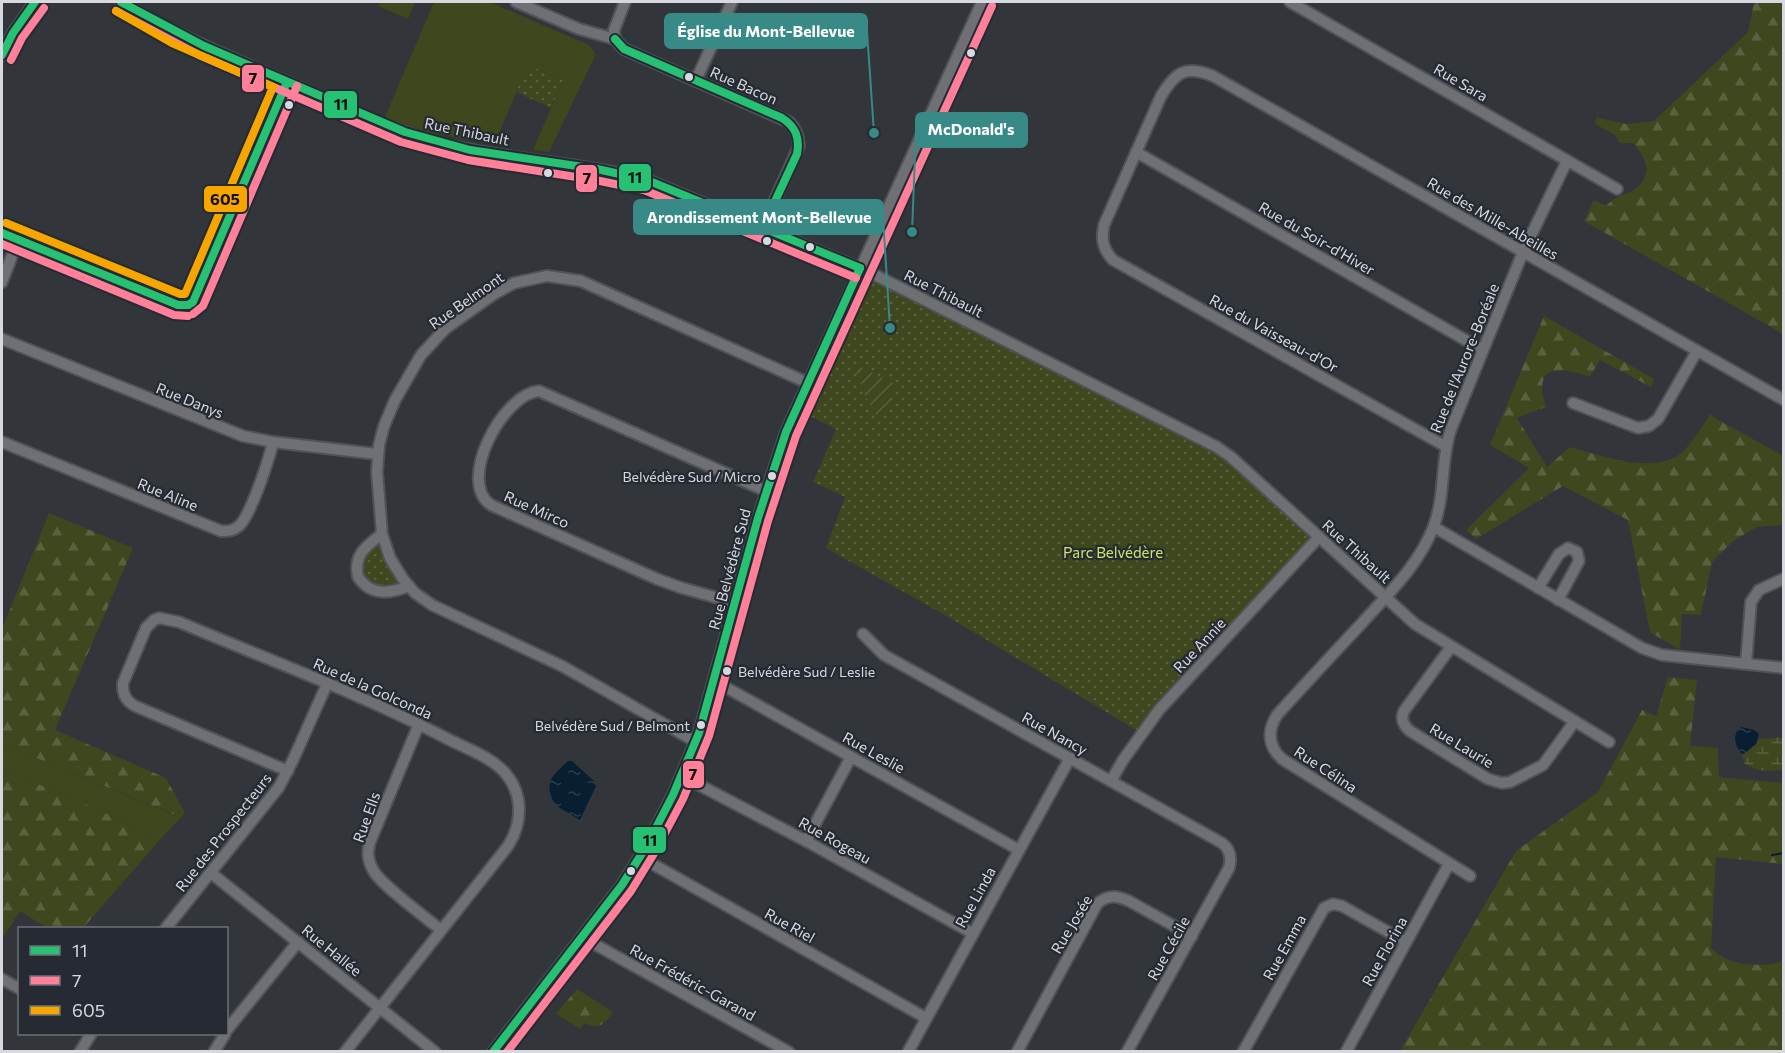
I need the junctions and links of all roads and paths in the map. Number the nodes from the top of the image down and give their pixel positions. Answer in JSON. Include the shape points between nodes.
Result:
{"nodes":[{"id":1,"x":35,"y":2,"type":"edge"},
{"id":2,"x":121,"y":2,"type":"edge"},
{"id":3,"x":516,"y":2,"type":"edge"},
{"id":4,"x":625,"y":2,"type":"edge"},
{"id":5,"x":732,"y":2,"type":"edge"},
{"id":6,"x":982,"y":2,"type":"edge"},
{"id":7,"x":1290,"y":2,"type":"edge"},
{"id":8,"x":615,"y":39,"type":"junction"},
{"id":9,"x":2,"y":55,"type":"edge"},
{"id":10,"x":696,"y":80,"type":"junction"},
{"id":11,"x":287,"y":82,"type":"junction"},
{"id":12,"x":1136,"y":152,"type":"junction"},
{"id":13,"x":1567,"y":161,"type":"junction"},
{"id":14,"x":1617,"y":189,"type":"dead end"},
{"id":15,"x":763,"y":227,"type":"junction"},
{"id":16,"x":2,"y":233,"type":"edge"},
{"id":17,"x":18,"y":240,"type":"junction"},
{"id":18,"x":1523,"y":252,"type":"junction"},
{"id":19,"x":860,"y":268,"type":"junction"},
{"id":20,"x":2,"y":282,"type":"edge"},
{"id":21,"x":2,"y":339,"type":"edge"},
{"id":22,"x":1483,"y":350,"type":"junction"},
{"id":23,"x":1697,"y":351,"type":"junction"},
{"id":24,"x":808,"y":383,"type":"junction"},
{"id":25,"x":1784,"y":400,"type":"edge"},
{"id":26,"x":1573,"y":404,"type":"dead end"},
{"id":27,"x":2,"y":442,"type":"edge"},
{"id":28,"x":273,"y":442,"type":"junction"},
{"id":29,"x":1445,"y":447,"type":"junction"},
{"id":30,"x":377,"y":454,"type":"junction"},
{"id":31,"x":766,"y":491,"type":"junction"},
{"id":32,"x":1434,"y":527,"type":"junction"},
{"id":33,"x":382,"y":534,"type":"junction"},
{"id":34,"x":1319,"y":537,"type":"junction"},
{"id":35,"x":1783,"y":579,"type":"edge"},
{"id":36,"x":409,"y":586,"type":"junction"},
{"id":37,"x":1538,"y":588,"type":"junction"},
{"id":38,"x":1386,"y":597,"type":"junction"},
{"id":39,"x":1558,"y":600,"type":"junction"},
{"id":40,"x":736,"y":603,"type":"junction"},
{"id":41,"x":863,"y":634,"type":"dead end"},
{"id":42,"x":1451,"y":647,"type":"junction"},
{"id":43,"x":1746,"y":664,"type":"junction"},
{"id":44,"x":1784,"y":668,"type":"edge"},
{"id":45,"x":327,"y":684,"type":"junction"},
{"id":46,"x":714,"y":684,"type":"junction"},
{"id":47,"x":1575,"y":721,"type":"junction"},
{"id":48,"x":419,"y":724,"type":"junction"},
{"id":49,"x":696,"y":742,"type":"junction"},
{"id":50,"x":1609,"y":742,"type":"dead end"},
{"id":51,"x":851,"y":757,"type":"junction"},
{"id":52,"x":1070,"y":758,"type":"junction"},
{"id":53,"x":288,"y":771,"type":"junction"},
{"id":54,"x":682,"y":776,"type":"junction"},
{"id":55,"x":1111,"y":781,"type":"junction"},
{"id":56,"x":806,"y":841,"type":"junction"},
{"id":57,"x":1019,"y":850,"type":"junction"},
{"id":58,"x":640,"y":857,"type":"junction"},
{"id":59,"x":1231,"y":857,"type":"joint"},
{"id":60,"x":1449,"y":864,"type":"junction"},
{"id":61,"x":211,"y":873,"type":"junction"},
{"id":62,"x":1470,"y":876,"type":"dead end"},
{"id":63,"x":167,"y":927,"type":"edge"},
{"id":64,"x":441,"y":930,"type":"junction"},
{"id":65,"x":972,"y":933,"type":"junction"},
{"id":66,"x":585,"y":935,"type":"junction"},
{"id":67,"x":1192,"y":936,"type":"junction"},
{"id":68,"x":298,"y":942,"type":"junction"},
{"id":69,"x":1406,"y":942,"type":"junction"},
{"id":70,"x":2,"y":979,"type":"edge"},
{"id":71,"x":18,"y":988,"type":"edge"},
{"id":72,"x":380,"y":1008,"type":"junction"},
{"id":73,"x":926,"y":1018,"type":"junction"},
{"id":74,"x":228,"y":1030,"type":"edge"},
{"id":75,"x":90,"y":1035,"type":"edge"},
{"id":76,"x":224,"y":1035,"type":"edge"},
{"id":77,"x":80,"y":1052,"type":"edge"},
{"id":78,"x":214,"y":1052,"type":"edge"},
{"id":79,"x":345,"y":1052,"type":"edge"},
{"id":80,"x":435,"y":1052,"type":"edge"},
{"id":81,"x":493,"y":1052,"type":"edge"},
{"id":82,"x":789,"y":1052,"type":"edge"},
{"id":83,"x":908,"y":1052,"type":"edge"},
{"id":84,"x":1017,"y":1052,"type":"edge"},
{"id":85,"x":1127,"y":1052,"type":"edge"},
{"id":86,"x":1243,"y":1052,"type":"edge"},
{"id":87,"x":1346,"y":1052,"type":"edge"}],
"edges":[{"from":1,"to":9,"type":"street"},
{"from":2,"to":11,"type":"street","name":"Rue Thibault","via":[[176,33]]},
{"from":3,"to":8,"type":"street","name":"Rue Bacon","via":[[579,29]]},
{"from":4,"to":8,"type":"street","via":[[614,30]]},
{"from":5,"to":10,"type":"street"},
{"from":6,"to":19,"type":"street","name":"Rue Belvédère Sud"},
{"from":7,"to":13,"type":"street","name":"Rue Sara"},
{"from":8,"to":10,"type":"street","name":"Rue Bacon","via":[[624,49]]},
{"from":10,"to":15,"type":"street","name":"Rue Bacon","via":[[782,118],[795,128],[797,154]]},
{"from":11,"to":15,"type":"street","name":"Rue Thibault","via":[[419,137],[465,149],[647,180]]},
{"from":11,"to":17,"type":"street","via":[[193,302],[178,305]]},
{"from":12,"to":18,"type":"street","name":"Rue des Mille-Abeilles","via":[[1161,96],[1174,77],[1193,70],[1213,76]]},
{"from":12,"to":22,"type":"street","name":"Rue du Soir-d'Hiver"},
{"from":12,"to":29,"type":"street","name":"Rue du Vaisseau-d'Or","via":[[1102,236],[1104,248],[1113,260]]},
{"from":13,"to":14,"type":"street","name":"Rue Sara"},
{"from":13,"to":18,"type":"street","name":"Rue de l'Aurore-Boréale"},
{"from":15,"to":19,"type":"street","name":"Rue Thibault"},
{"from":16,"to":17,"type":"street"},
{"from":17,"to":20,"type":"street"},
{"from":18,"to":22,"type":"street","name":"Rue de l'Aurore-Boréale"},
{"from":18,"to":23,"type":"street","name":"Rue des Mille-Abeilles"},
{"from":19,"to":24,"type":"street","name":"Rue Belvédère Sud"},
{"from":19,"to":34,"type":"street","name":"Rue Thibault","via":[[1217,447]]},
{"from":21,"to":28,"type":"street","name":"Rue Danys","via":[[223,429]]},
{"from":22,"to":29,"type":"street","name":"Rue de l'Aurore-Boréale"},
{"from":23,"to":25,"type":"street","name":"Rue des Mille-Abeilles"},
{"from":23,"to":26,"type":"street","via":[[1658,419],[1649,426],[1638,428]]},
{"from":24,"to":30,"type":"street","name":"Rue Belmont","via":[[581,281],[559,276],[536,277],[504,288],[445,329],[428,346],[395,400]]},
{"from":24,"to":31,"type":"street","name":"Rue Belvédère Sud"},
{"from":27,"to":28,"type":"street","name":"Rue Aline","via":[[221,531],[231,531],[247,514]]},
{"from":28,"to":30,"type":"street","name":"Rue Danys"},
{"from":29,"to":32,"type":"street","name":"Rue de l'Aurore-Boréale"},
{"from":30,"to":33,"type":"street","name":"Rue Belmont"},
{"from":31,"to":40,"type":"street","name":"Rue Belvédère Sud"},
{"from":31,"to":40,"type":"street","name":"Rue Mirco","via":[[539,391],[527,394],[509,409],[493,430],[481,460],[480,492],[491,505],[664,582]]},
{"from":32,"to":37,"type":"street"},
{"from":32,"to":38,"type":"street","name":"Rue de l'Aurore-Boréale","via":[[1415,562]]},
{"from":33,"to":36,"type":"street","name":"Rue Belmont","via":[[393,564]]},
{"from":33,"to":36,"type":"street","via":[[361,552],[356,568],[358,577],[370,590],[378,592]]},
{"from":34,"to":38,"type":"street","name":"Rue Thibault"},
{"from":34,"to":55,"type":"street","name":"Rue Annie","via":[[1159,710]]},
{"from":35,"to":43,"type":"street","via":[[1759,590],[1751,602]]},
{"from":36,"to":49,"type":"street","name":"Rue Belmont","via":[[432,606],[546,657]]},
{"from":37,"to":39,"type":"street"},
{"from":37,"to":39,"type":"street","via":[[1558,554],[1568,548],[1577,552],[1579,561]]},
{"from":38,"to":42,"type":"street","name":"Rue Thibault","via":[[1415,624]]},
{"from":38,"to":60,"type":"street","name":"Rue Célina","via":[[1277,715],[1270,740],[1282,759]]},
{"from":39,"to":43,"type":"street","via":[[1652,652]]},
{"from":40,"to":46,"type":"street","name":"Rue Belvédère Sud"},
{"from":41,"to":52,"type":"street","name":"Rue Nancy","via":[[884,655]]},
{"from":42,"to":47,"type":"street","name":"Rue Thibault"},
{"from":42,"to":47,"type":"street","name":"Rue Laurie","via":[[1402,719],[1410,731],[1466,766],[1496,782],[1510,782],[1543,765]]},
{"from":43,"to":44,"type":"street"},
{"from":45,"to":48,"type":"street","name":"Rue de la Golconda"},
{"from":45,"to":53,"type":"street","name":"Rue des Prospecteurs"},
{"from":45,"to":53,"type":"street","name":"Rue de la Golconda","via":[[172,619],[154,620],[146,628],[123,683],[126,699]]},
{"from":46,"to":49,"type":"street","name":"Rue Belvédère Sud"},
{"from":46,"to":51,"type":"street","name":"Rue Leslie"},
{"from":47,"to":50,"type":"street","name":"Rue Thibault"},
{"from":48,"to":64,"type":"street","name":"Rue Ells","via":[[368,854],[381,880]]},
{"from":48,"to":64,"type":"street","name":"Rue de la Golconda","via":[[499,767],[514,788],[519,805],[512,839]]},
{"from":49,"to":54,"type":"street","name":"Rue Belvédère Sud"},
{"from":51,"to":56,"type":"street"},
{"from":51,"to":57,"type":"street","name":"Rue Leslie"},
{"from":52,"to":55,"type":"street","name":"Rue Nancy"},
{"from":52,"to":57,"type":"street","name":"Rue Linda"},
{"from":53,"to":61,"type":"street","name":"Rue des Prospecteurs"},
{"from":54,"to":56,"type":"street","name":"Rue Rogeau"},
{"from":54,"to":58,"type":"street","name":"Rue Belvédère Sud"},
{"from":55,"to":59,"type":"street","name":"Rue Nancy","via":[[1222,843]]},
{"from":56,"to":65,"type":"street","name":"Rue Rogeau"},
{"from":57,"to":65,"type":"street","name":"Rue Linda"},
{"from":58,"to":66,"type":"street","name":"Rue Belvédère Sud"},
{"from":58,"to":73,"type":"street","name":"Rue Riel"},
{"from":59,"to":67,"type":"street","name":"Rue Cécile","via":[[1229,868]]},
{"from":60,"to":62,"type":"street","name":"Rue Célina"},
{"from":60,"to":69,"type":"street","name":"Rue Florina"},
{"from":61,"to":63,"type":"street","name":"Rue des Prospecteurs"},
{"from":61,"to":68,"type":"street","name":"Rue Hallée"},
{"from":64,"to":72,"type":"street","name":"Rue de la Golconda"},
{"from":65,"to":73,"type":"street","name":"Rue Linda"},
{"from":66,"to":81,"type":"street","name":"Rue Belvédère Sud"},
{"from":66,"to":82,"type":"street","name":"Rue Frédéric-Garand","via":[[596,945]]},
{"from":67,"to":84,"type":"street","name":"Rue Josée","via":[[1120,897],[1104,898],[1097,903]]},
{"from":67,"to":85,"type":"street","name":"Rue Cécile"},
{"from":68,"to":72,"type":"street","name":"Rue Hallée"},
{"from":68,"to":74,"type":"street"},
{"from":69,"to":86,"type":"street","name":"Rue Emma","via":[[1342,906],[1324,908]]},
{"from":69,"to":87,"type":"street","name":"Rue Florina"},
{"from":70,"to":71,"type":"street"},
{"from":72,"to":79,"type":"street","name":"Rue de la Golconda"},
{"from":72,"to":80,"type":"street","name":"Rue Hallée"},
{"from":73,"to":83,"type":"street","name":"Rue Linda"},
{"from":75,"to":77,"type":"street"},
{"from":76,"to":78,"type":"street"}]}
